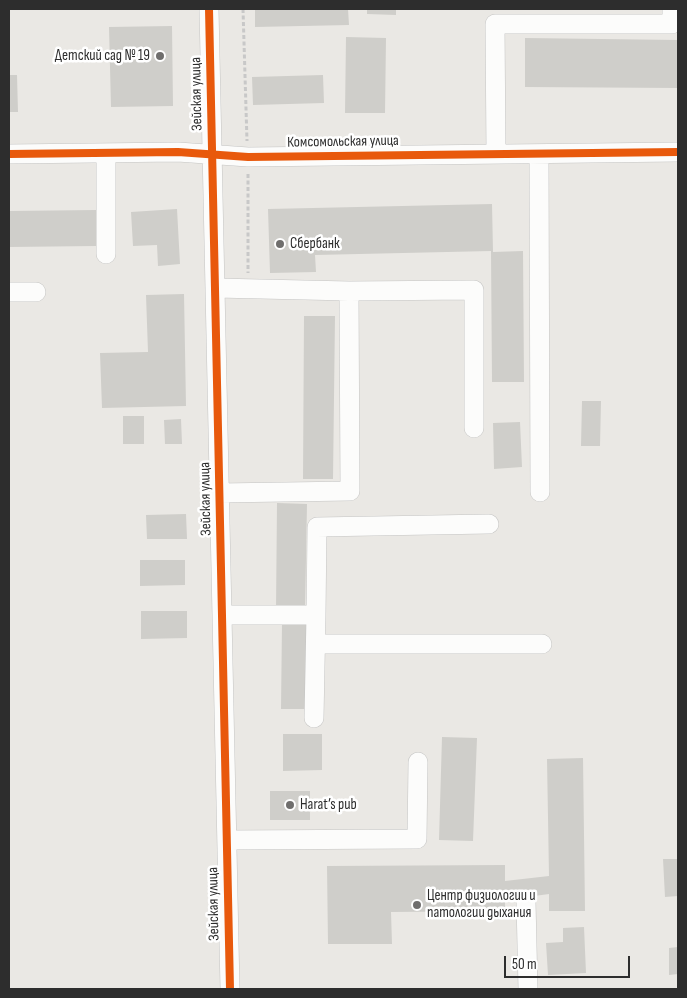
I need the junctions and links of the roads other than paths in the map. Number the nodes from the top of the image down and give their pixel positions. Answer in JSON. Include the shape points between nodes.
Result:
{"nodes":[{"id":1,"x":209,"y":9,"type":"edge"},
{"id":2,"x":672,"y":9,"type":"edge"},
{"id":3,"x":678,"y":152,"type":"edge"},
{"id":4,"x":106,"y":153,"type":"junction"},
{"id":5,"x":9,"y":154,"type":"edge"},
{"id":6,"x":212,"y":154,"type":"junction"},
{"id":7,"x":496,"y":154,"type":"junction"},
{"id":8,"x":539,"y":154,"type":"junction"},
{"id":9,"x":106,"y":254,"type":"dead end"},
{"id":10,"x":216,"y":288,"type":"junction"},
{"id":11,"x":349,"y":291,"type":"junction"},
{"id":12,"x":9,"y":292,"type":"edge"},
{"id":13,"x":36,"y":292,"type":"dead end"},
{"id":14,"x":474,"y":428,"type":"dead end"},
{"id":15,"x":540,"y":492,"type":"dead end"},
{"id":16,"x":220,"y":493,"type":"junction"},
{"id":17,"x":489,"y":524,"type":"dead end"},
{"id":18,"x":222,"y":615,"type":"junction"},
{"id":19,"x":316,"y":615,"type":"junction"},
{"id":20,"x":316,"y":644,"type":"junction"},
{"id":21,"x":542,"y":644,"type":"dead end"},
{"id":22,"x":314,"y":718,"type":"dead end"},
{"id":23,"x":418,"y":762,"type":"dead end"},
{"id":24,"x":227,"y":840,"type":"junction"},
{"id":25,"x":526,"y":902,"type":"dead end"},
{"id":26,"x":230,"y":989,"type":"edge"},
{"id":27,"x":528,"y":989,"type":"edge"}],
"edges":[{"from":1,"to":6,"type":"street","name":"Зейская улица"},
{"from":2,"to":7,"type":"street","via":[[672,24],[495,24]]},
{"from":3,"to":8,"type":"street","name":"Комсомольская улица"},
{"from":4,"to":5,"type":"street","name":"Комсомольская улица"},
{"from":4,"to":6,"type":"street","name":"Комсомольская улица"},
{"from":4,"to":9,"type":"street"},
{"from":6,"to":7,"type":"street","name":"Комсомольская улица","via":[[248,157]]},
{"from":6,"to":10,"type":"street","name":"Зейская улица"},
{"from":7,"to":8,"type":"street","name":"Комсомольская улица"},
{"from":8,"to":15,"type":"street"},
{"from":10,"to":11,"type":"street"},
{"from":10,"to":16,"type":"street","name":"Зейская улица"},
{"from":11,"to":14,"type":"street","via":[[474,290]]},
{"from":11,"to":16,"type":"street","via":[[350,492]]},
{"from":12,"to":13,"type":"street"},
{"from":16,"to":18,"type":"street","name":"Зейская улица"},
{"from":17,"to":19,"type":"street","via":[[317,527]]},
{"from":18,"to":19,"type":"street"},
{"from":18,"to":24,"type":"street","name":"Зейская улица"},
{"from":19,"to":20,"type":"street"},
{"from":20,"to":21,"type":"street"},
{"from":20,"to":22,"type":"street"},
{"from":23,"to":24,"type":"street","via":[[417,840]]},
{"from":24,"to":26,"type":"street","name":"Зейская улица"},
{"from":25,"to":27,"type":"street"}]}
